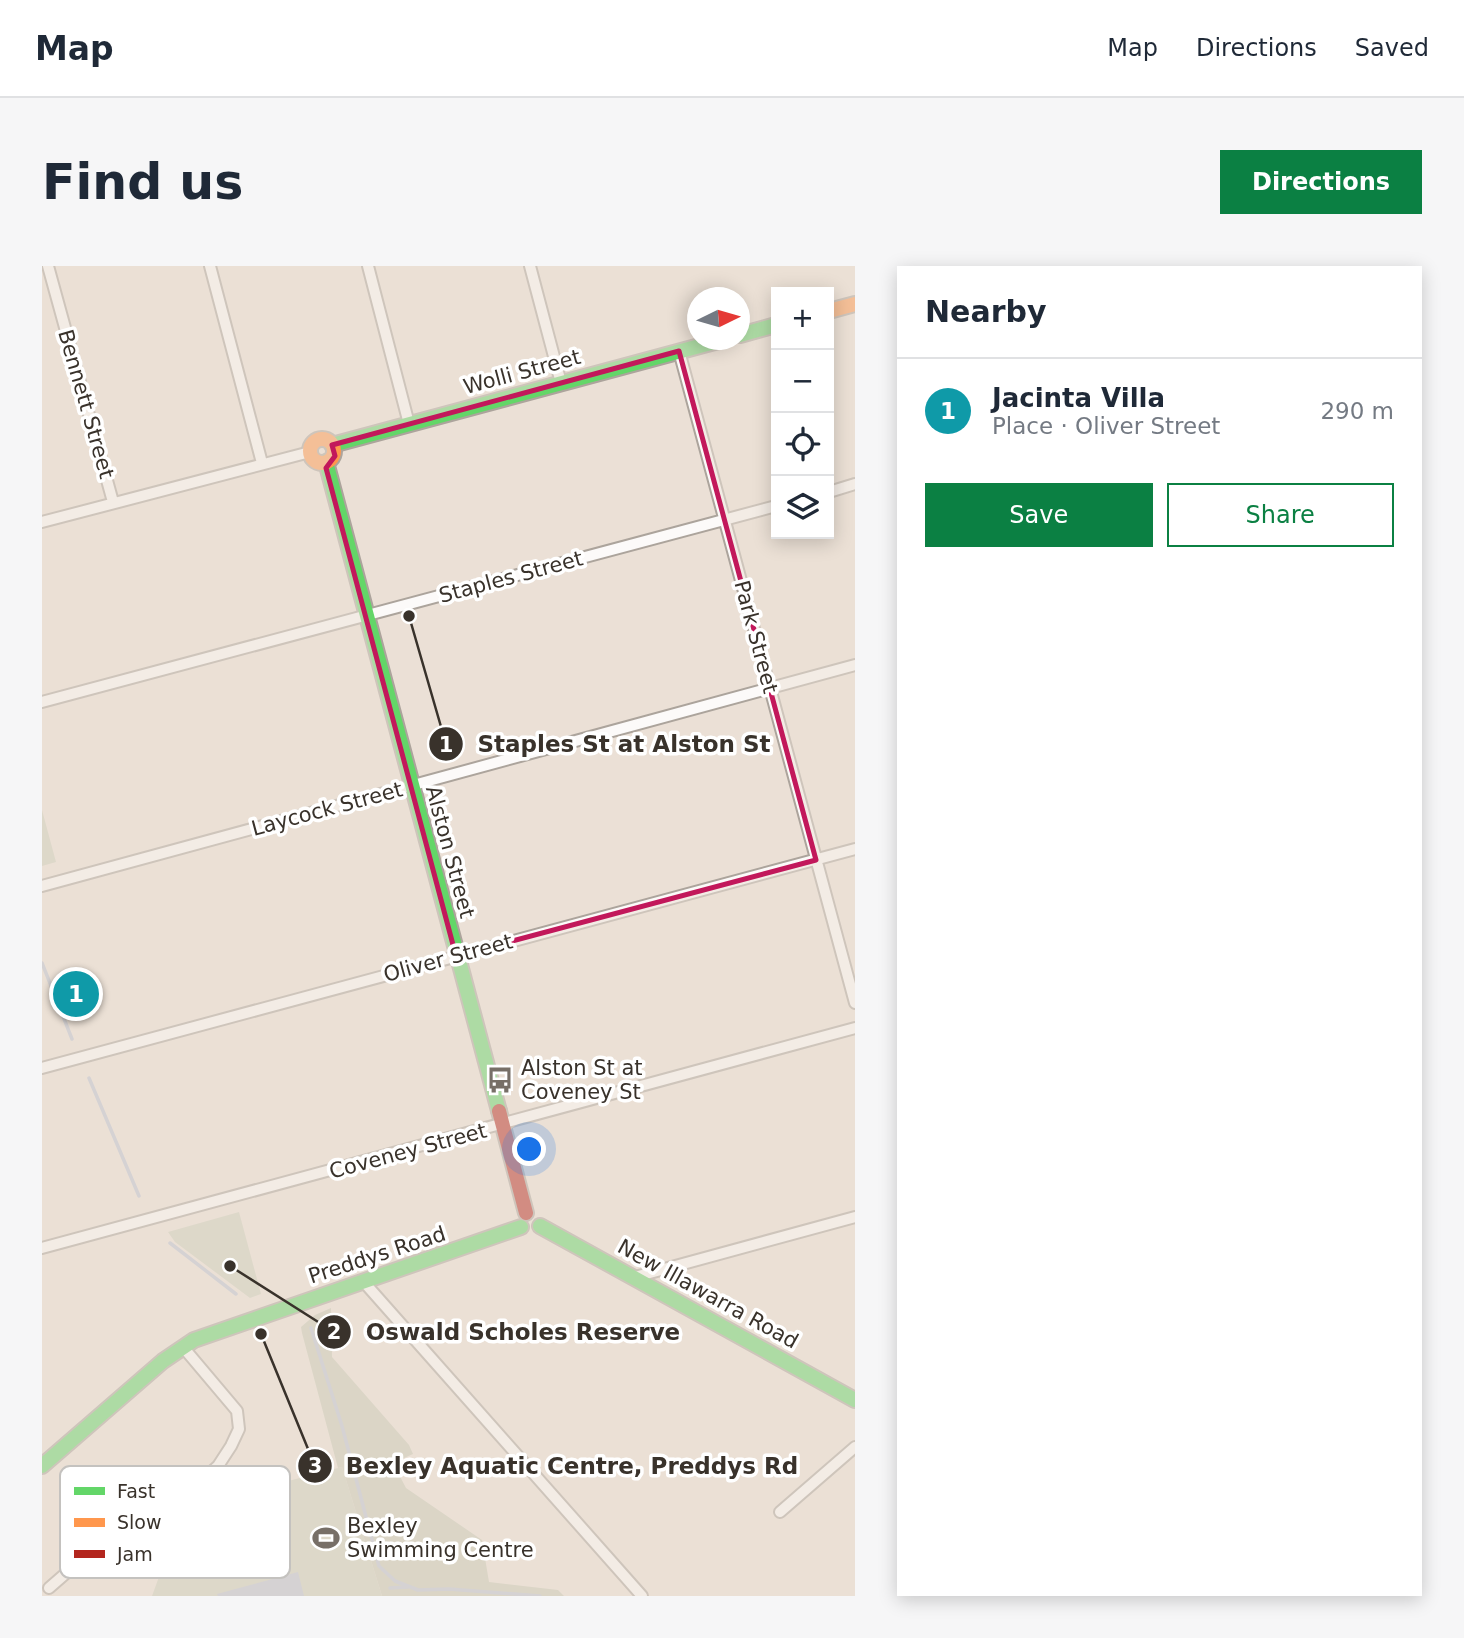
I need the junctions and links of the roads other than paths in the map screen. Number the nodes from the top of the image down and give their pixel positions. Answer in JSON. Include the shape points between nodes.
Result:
{"nodes":[{"id":1,"x":48,"y":266,"type":"edge"},
{"id":2,"x":210,"y":266,"type":"edge"},
{"id":3,"x":368,"y":266,"type":"edge"},
{"id":4,"x":530,"y":266,"type":"edge"},
{"id":5,"x":855,"y":304,"type":"edge"},
{"id":6,"x":834,"y":310,"type":"edge"},
{"id":7,"x":771,"y":326,"type":"edge"},
{"id":8,"x":750,"y":332,"type":"edge"},
{"id":9,"x":687,"y":349,"type":"edge"},
{"id":10,"x":679,"y":351,"type":"junction"},
{"id":11,"x":561,"y":383,"type":"junction"},
{"id":12,"x":409,"y":424,"type":"junction"},
{"id":13,"x":332,"y":445,"type":"junction"},
{"id":14,"x":310,"y":452,"type":"junction"},
{"id":15,"x":326,"y":461,"type":"junction"},
{"id":16,"x":262,"y":463,"type":"junction"},
{"id":17,"x":855,"y":485,"type":"edge"},
{"id":18,"x":834,"y":491,"type":"edge"},
{"id":19,"x":114,"y":502,"type":"junction"},
{"id":20,"x":771,"y":507,"type":"edge"},
{"id":21,"x":724,"y":520,"type":"junction"},
{"id":22,"x":42,"y":522,"type":"edge"},
{"id":23,"x":365,"y":616,"type":"junction"},
{"id":24,"x":855,"y":665,"type":"edge"},
{"id":25,"x":770,"y":688,"type":"junction"},
{"id":26,"x":42,"y":702,"type":"edge"},
{"id":27,"x":411,"y":786,"type":"junction"},
{"id":28,"x":855,"y":849,"type":"edge"},
{"id":29,"x":816,"y":860,"type":"junction"},
{"id":30,"x":42,"y":886,"type":"edge"},
{"id":31,"x":456,"y":956,"type":"junction"},
{"id":32,"x":855,"y":1003,"type":"edge"},
{"id":33,"x":855,"y":1028,"type":"edge"},
{"id":34,"x":42,"y":1068,"type":"edge"},
{"id":35,"x":502,"y":1126,"type":"junction"},
{"id":36,"x":855,"y":1217,"type":"edge"},
{"id":37,"x":524,"y":1220,"type":"junction"},
{"id":38,"x":540,"y":1226,"type":"joint"},
{"id":39,"x":42,"y":1248,"type":"edge"},
{"id":40,"x":635,"y":1277,"type":"junction"},
{"id":41,"x":362,"y":1281,"type":"junction"},
{"id":42,"x":183,"y":1346,"type":"junction"},
{"id":43,"x":855,"y":1400,"type":"edge"},
{"id":44,"x":855,"y":1447,"type":"edge"},
{"id":45,"x":42,"y":1466,"type":"edge"},
{"id":46,"x":218,"y":1466,"type":"edge"},
{"id":47,"x":780,"y":1513,"type":"dead end"},
{"id":48,"x":60,"y":1578,"type":"edge"},
{"id":49,"x":49,"y":1588,"type":"dead end"},
{"id":50,"x":642,"y":1596,"type":"edge"}],
"edges":[{"from":1,"to":19,"type":"street","name":"Bennett Street"},
{"from":2,"to":16,"type":"street"},
{"from":3,"to":12,"type":"street"},
{"from":4,"to":11,"type":"street"},
{"from":5,"to":6,"type":"street"},
{"from":7,"to":8,"type":"street"},
{"from":9,"to":10,"type":"street","name":"Wolli Street"},
{"from":10,"to":11,"type":"street","name":"Wolli Street"},
{"from":10,"to":21,"type":"street","name":"Park Street"},
{"from":11,"to":12,"type":"street","name":"Wolli Street"},
{"from":12,"to":13,"type":"street","name":"Wolli Street"},
{"from":13,"to":14,"type":"street","via":[[318,439]]},
{"from":13,"to":15,"type":"street","via":[[333,453]]},
{"from":14,"to":15,"type":"street","via":[[316,460]]},
{"from":14,"to":16,"type":"street"},
{"from":15,"to":23,"type":"street","name":"Alston Street"},
{"from":16,"to":19,"type":"street"},
{"from":17,"to":18,"type":"street"},
{"from":19,"to":22,"type":"street"},
{"from":20,"to":21,"type":"street","name":"Staples Street"},
{"from":21,"to":23,"type":"street","name":"Staples Street"},
{"from":21,"to":25,"type":"street","name":"Park Street"},
{"from":23,"to":26,"type":"street","name":"Staples Street"},
{"from":23,"to":27,"type":"street","name":"Alston Street"},
{"from":24,"to":25,"type":"street","name":"Laycock Street"},
{"from":25,"to":27,"type":"street","name":"Laycock Street"},
{"from":25,"to":29,"type":"street","name":"Park Street"},
{"from":27,"to":30,"type":"street","name":"Laycock Street"},
{"from":27,"to":31,"type":"street","name":"Alston Street"},
{"from":28,"to":29,"type":"street","name":"Oliver Street"},
{"from":29,"to":31,"type":"street","name":"Oliver Street"},
{"from":29,"to":32,"type":"street","name":"Park Street"},
{"from":31,"to":34,"type":"street","name":"Oliver Street"},
{"from":31,"to":35,"type":"street","name":"Alston Street"},
{"from":33,"to":35,"type":"street","name":"Coveney Street"},
{"from":35,"to":37,"type":"street","name":"Alston Street"},
{"from":35,"to":39,"type":"street","name":"Coveney Street"},
{"from":36,"to":40,"type":"street"},
{"from":37,"to":38,"type":"street","name":"Preddys Road","via":[[532,1233]]},
{"from":37,"to":41,"type":"street","name":"Preddys Road"},
{"from":38,"to":40,"type":"street","name":"New Illawarra Road"},
{"from":40,"to":43,"type":"street","name":"New Illawarra Road"},
{"from":41,"to":42,"type":"street","name":"Preddys Road"},
{"from":41,"to":50,"type":"street"},
{"from":42,"to":45,"type":"street","name":"Preddys Road"},
{"from":42,"to":46,"type":"street","via":[[237,1411],[239,1429]]},
{"from":44,"to":47,"type":"street"},
{"from":48,"to":49,"type":"street"}]}
